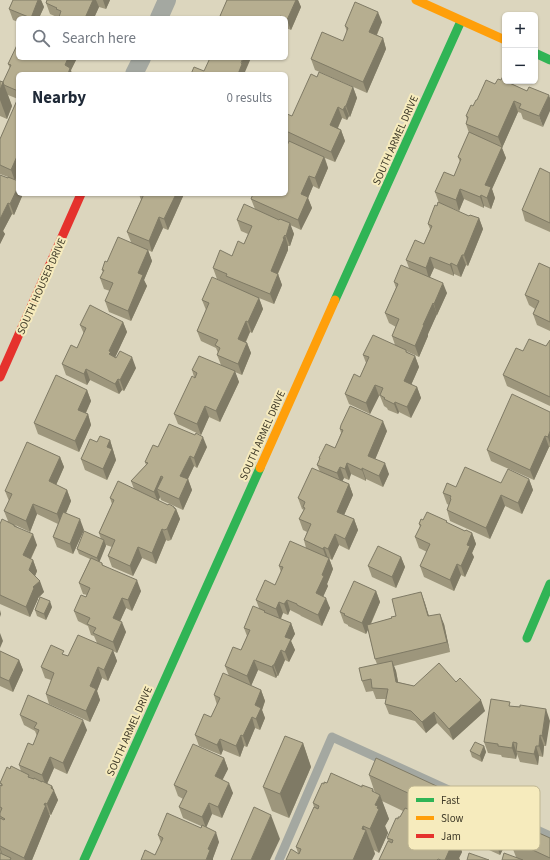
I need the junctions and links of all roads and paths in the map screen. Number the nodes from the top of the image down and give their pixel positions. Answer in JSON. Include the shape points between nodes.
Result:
{"nodes":[{"id":1,"x":167,"y":0,"type":"edge"},
{"id":2,"x":416,"y":0,"type":"edge"},
{"id":3,"x":160,"y":16,"type":"edge"},
{"id":4,"x":461,"y":21,"type":"junction"},
{"id":5,"x":502,"y":39,"type":"edge"},
{"id":6,"x":538,"y":54,"type":"edge"},
{"id":7,"x":141,"y":60,"type":"edge"},
{"id":8,"x":550,"y":60,"type":"edge"},
{"id":9,"x":135,"y":72,"type":"edge"},
{"id":10,"x":80,"y":196,"type":"edge"},
{"id":11,"x":0,"y":377,"type":"edge"},
{"id":12,"x":550,"y":584,"type":"edge"},
{"id":13,"x":527,"y":638,"type":"dead end"},
{"id":14,"x":440,"y":786,"type":"edge"},
{"id":15,"x":540,"y":831,"type":"edge"},
{"id":16,"x":550,"y":836,"type":"edge"},
{"id":17,"x":84,"y":860,"type":"edge"},
{"id":18,"x":279,"y":860,"type":"edge"}],
"edges":[{"from":1,"to":3,"type":"street"},
{"from":2,"to":4,"type":"street"},
{"from":4,"to":5,"type":"street"},
{"from":4,"to":17,"type":"street","name":"SOUTH ARMEL DRIVE"},
{"from":6,"to":8,"type":"street"},
{"from":7,"to":9,"type":"street"},
{"from":10,"to":11,"type":"street","name":"SOUTH HOUSER DRIVE"},
{"from":12,"to":13,"type":"street"},
{"from":14,"to":18,"type":"lane","via":[[332,737]]},
{"from":15,"to":16,"type":"lane"}]}
